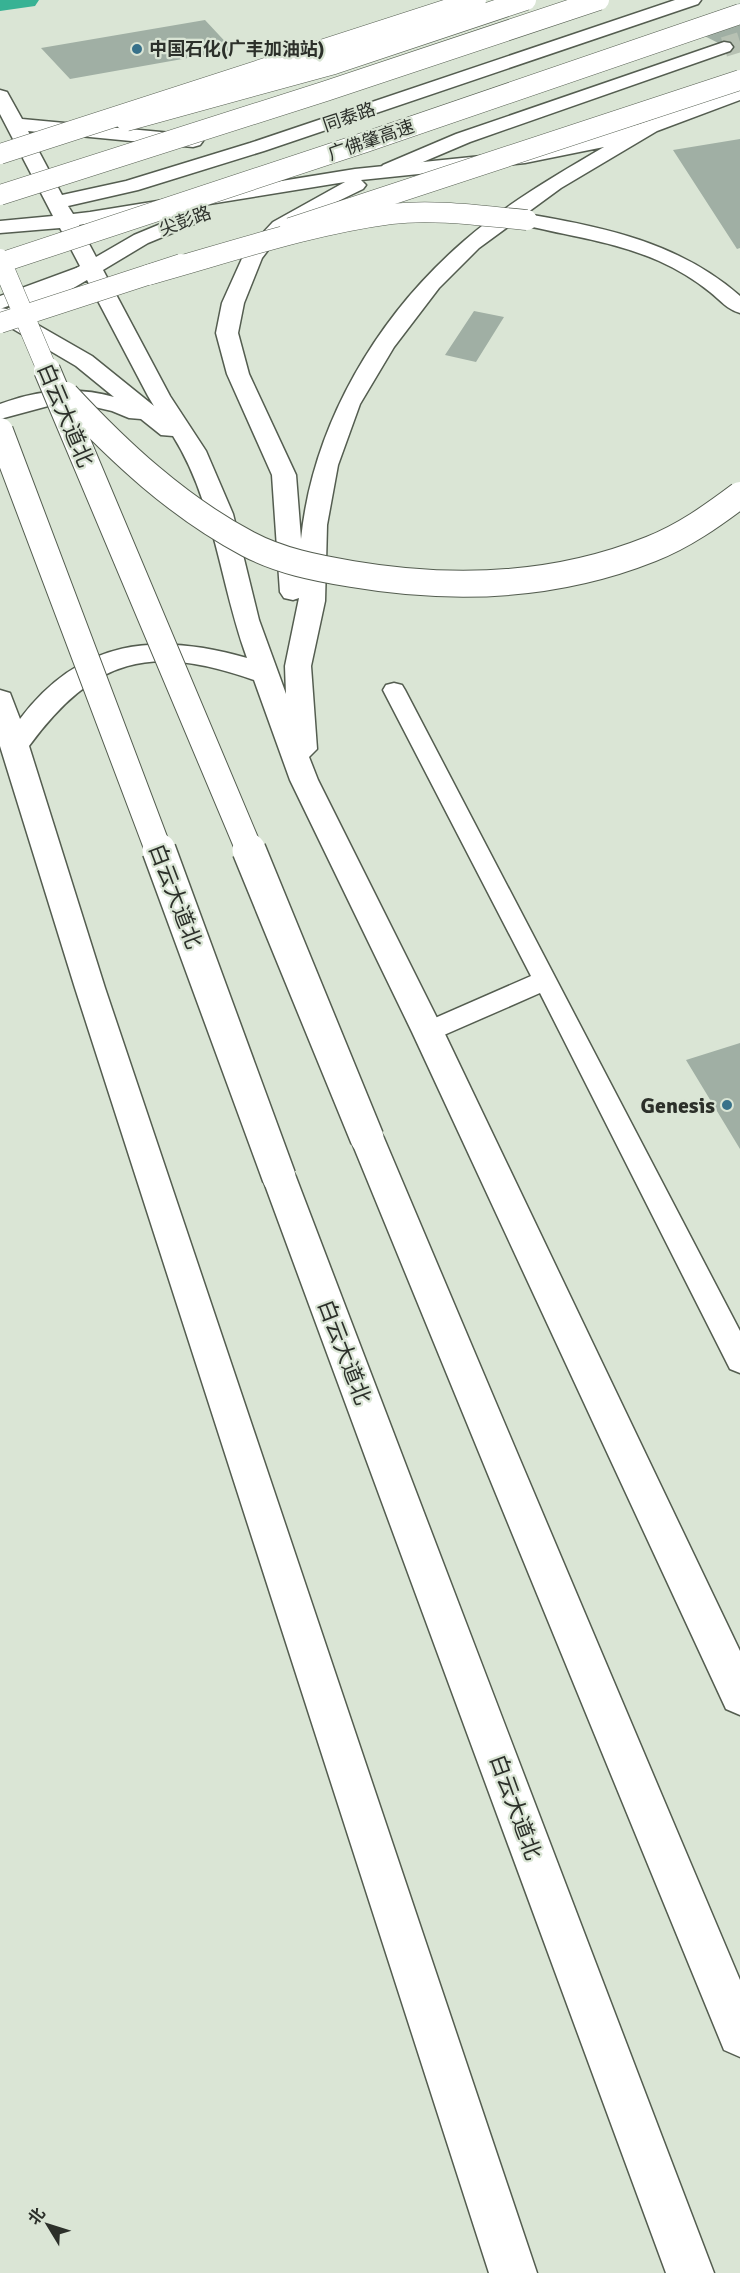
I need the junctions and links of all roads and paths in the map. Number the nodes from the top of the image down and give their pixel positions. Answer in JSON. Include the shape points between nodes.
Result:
{"nodes":[{"id":1,"x":476,"y":0,"type":"edge"},
{"id":2,"x":526,"y":0,"type":"edge"},
{"id":3,"x":599,"y":0,"type":"edge"},
{"id":4,"x":692,"y":0,"type":"edge"},
{"id":5,"x":740,"y":14,"type":"tunnel mouth"},
{"id":6,"x":724,"y":47,"type":"tunnel mouth"},
{"id":7,"x":740,"y":81,"type":"edge"},
{"id":8,"x":740,"y":94,"type":"edge"},
{"id":9,"x":0,"y":96,"type":"edge"},
{"id":10,"x":16,"y":124,"type":"junction"},
{"id":11,"x":317,"y":128,"type":"junction"},
{"id":12,"x":649,"y":129,"type":"junction"},
{"id":13,"x":257,"y":147,"type":"junction"},
{"id":14,"x":0,"y":155,"type":"edge"},
{"id":15,"x":390,"y":169,"type":"junction"},
{"id":16,"x":0,"y":195,"type":"edge"},
{"id":17,"x":55,"y":202,"type":"junction"},
{"id":18,"x":0,"y":208,"type":"edge"},
{"id":19,"x":66,"y":222,"type":"junction"},
{"id":20,"x":0,"y":227,"type":"edge"},
{"id":21,"x":0,"y":261,"type":"edge"},
{"id":22,"x":90,"y":269,"type":"junction"},
{"id":23,"x":148,"y":275,"type":"junction"},
{"id":24,"x":0,"y":303,"type":"edge"},
{"id":25,"x":740,"y":306,"type":"edge"},
{"id":26,"x":0,"y":313,"type":"edge"},
{"id":27,"x":0,"y":323,"type":"edge"},
{"id":28,"x":48,"y":375,"type":"junction"},
{"id":29,"x":0,"y":412,"type":"edge"},
{"id":30,"x":0,"y":431,"type":"edge"},
{"id":31,"x":194,"y":451,"type":"junction"},
{"id":32,"x":740,"y":495,"type":"edge"},
{"id":33,"x":298,"y":666,"type":"junction"},
{"id":34,"x":265,"y":674,"type":"junction"},
{"id":35,"x":394,"y":690,"type":"dead end"},
{"id":36,"x":0,"y":699,"type":"edge"},
{"id":37,"x":14,"y":746,"type":"junction"},
{"id":38,"x":304,"y":780,"type":"junction"},
{"id":39,"x":546,"y":980,"type":"junction"},
{"id":40,"x":428,"y":1032,"type":"junction"},
{"id":41,"x":740,"y":1360,"type":"edge"},
{"id":42,"x":740,"y":1695,"type":"edge"},
{"id":43,"x":740,"y":2034,"type":"edge"},
{"id":44,"x":513,"y":2273,"type":"edge"},
{"id":45,"x":690,"y":2273,"type":"edge"}],
"edges":[{"from":1,"to":14,"type":"main road","bridge":true},
{"from":2,"to":14,"type":"main road","bridge":true,"via":[[334,64]]},
{"from":3,"to":16,"type":"main road","bridge":true},
{"from":4,"to":11,"type":"main road","name":"同泰路"},
{"from":5,"to":21,"type":"main road","name":"广佛肇高速","bridge":true,"via":[[356,146]]},
{"from":6,"to":15,"type":"main road","via":[[463,138]]},
{"from":7,"to":23,"type":"main road","bridge":true},
{"from":8,"to":12,"type":"main road"},
{"from":9,"to":10,"type":"main road"},
{"from":10,"to":13,"type":"main road"},
{"from":10,"to":17,"type":"main road"},
{"from":11,"to":13,"type":"main road","name":"同泰路"},
{"from":11,"to":15,"type":"main road"},
{"from":12,"to":15,"type":"main road","via":[[552,153]]},
{"from":12,"to":33,"type":"main road","via":[[554,184],[472,244],[432,283],[384,345],[349,404],[326,465],[312,556],[312,601]]},
{"from":13,"to":17,"type":"main road","name":"同泰路","via":[[113,191]]},
{"from":15,"to":19,"type":"main road"},
{"from":15,"to":22,"type":"main road","name":"尖彭路","via":[[193,217],[141,239]]},
{"from":15,"to":33,"type":"main road","via":[[317,204],[280,226],[265,241],[252,256],[233,303],[227,333],[238,374],[284,475]]},
{"from":17,"to":18,"type":"main road","name":"同泰路"},
{"from":17,"to":19,"type":"main road"},
{"from":19,"to":20,"type":"main road"},
{"from":19,"to":22,"type":"main road"},
{"from":21,"to":28,"type":"main road","name":"白云大道北","bridge":true},
{"from":22,"to":24,"type":"main road"},
{"from":22,"to":27,"type":"main road","name":"尖彭路"},
{"from":22,"to":31,"type":"main road","via":[[159,396]]},
{"from":23,"to":25,"type":"main road","bridge":true,"via":[[328,225],[392,214],[437,212],[527,220],[613,238],[688,266]]},
{"from":23,"to":27,"type":"main road","bridge":true},
{"from":26,"to":31,"type":"main road","via":[[84,361]]},
{"from":28,"to":32,"type":"main road","bridge":true,"via":[[126,455],[218,526],[248,544],[300,565],[370,579],[481,585],[575,572],[667,542]]},
{"from":28,"to":43,"type":"main road","name":"白云大道北","bridge":true},
{"from":29,"to":31,"type":"main road","via":[[17,404],[57,396],[99,399],[147,418]]},
{"from":30,"to":45,"type":"main road","name":"白云大道北","bridge":true},
{"from":31,"to":34,"type":"main road","via":[[221,514],[246,620]]},
{"from":33,"to":38,"type":"main road"},
{"from":34,"to":37,"type":"main road","via":[[200,654],[151,650],[113,660],[54,697]]},
{"from":34,"to":38,"type":"main road"},
{"from":35,"to":39,"type":"lane"},
{"from":36,"to":37,"type":"main road"},
{"from":37,"to":44,"type":"main road"},
{"from":38,"to":40,"type":"main road"},
{"from":39,"to":40,"type":"lane"},
{"from":39,"to":41,"type":"lane"},
{"from":40,"to":42,"type":"main road"}]}
